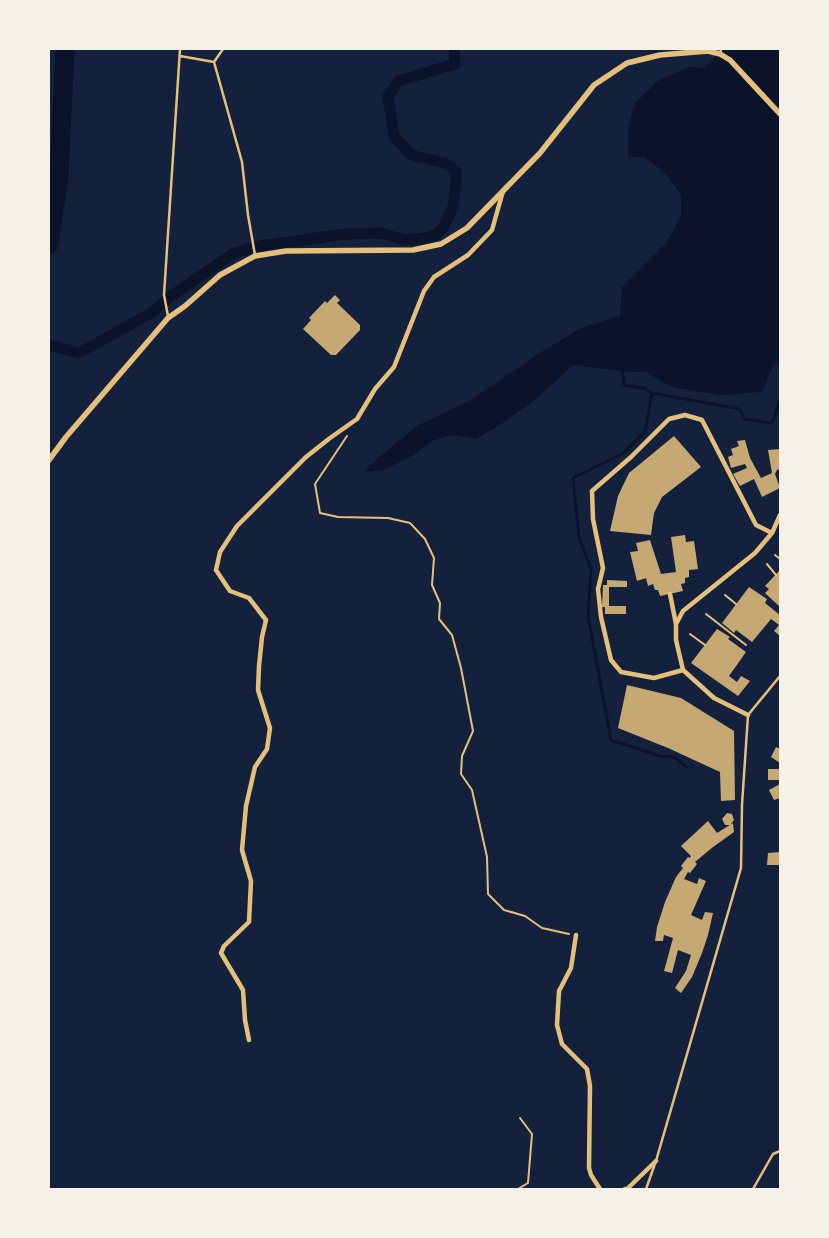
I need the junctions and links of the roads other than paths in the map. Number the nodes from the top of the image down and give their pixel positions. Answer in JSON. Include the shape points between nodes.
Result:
{"nodes":[{"id":1,"x":180,"y":49,"type":"edge"},
{"id":2,"x":223,"y":49,"type":"edge"},
{"id":3,"x":721,"y":51,"type":"edge"},
{"id":4,"x":180,"y":56,"type":"junction"},
{"id":5,"x":214,"y":62,"type":"junction"},
{"id":6,"x":780,"y":114,"type":"edge"},
{"id":7,"x":504,"y":191,"type":"junction"},
{"id":8,"x":255,"y":256,"type":"junction"},
{"id":9,"x":168,"y":318,"type":"junction"},
{"id":10,"x":49,"y":460,"type":"edge"},
{"id":11,"x":780,"y":514,"type":"edge"},
{"id":12,"x":772,"y":533,"type":"junction"},
{"id":13,"x":670,"y":594,"type":"dead end"},
{"id":14,"x":676,"y":624,"type":"junction"},
{"id":15,"x":682,"y":670,"type":"junction"},
{"id":16,"x":780,"y":676,"type":"edge"},
{"id":17,"x":748,"y":715,"type":"junction"},
{"id":18,"x":576,"y":935,"type":"road end"},
{"id":19,"x":249,"y":1040,"type":"dead end"},
{"id":20,"x":780,"y":1150,"type":"edge"},
{"id":21,"x":656,"y":1161,"type":"junction"},
{"id":22,"x":600,"y":1189,"type":"edge"},
{"id":23,"x":625,"y":1189,"type":"edge"},
{"id":24,"x":646,"y":1189,"type":"edge"},
{"id":25,"x":753,"y":1189,"type":"edge"}],
"edges":[{"from":1,"to":4,"type":"lane"},
{"from":2,"to":5,"type":"lane"},
{"from":3,"to":6,"type":"street"},
{"from":3,"to":7,"type":"street","via":[[660,55],[627,63],[594,85],[540,153]]},
{"from":4,"to":5,"type":"lane"},
{"from":4,"to":9,"type":"lane","via":[[164,295]]},
{"from":5,"to":8,"type":"lane","via":[[242,162]]},
{"from":7,"to":8,"type":"street","via":[[467,228],[441,244],[414,250],[286,251]]},
{"from":7,"to":19,"type":"street","via":[[492,230],[468,255],[434,277],[424,291],[394,367],[357,419],[306,457],[237,526],[220,552],[216,570],[230,591],[249,598],[266,620],[258,690],[270,728],[267,749],[255,767],[246,806],[242,850],[251,881],[249,922],[221,953],[243,990]]},
{"from":8,"to":9,"type":"street","via":[[220,274]]},
{"from":9,"to":10,"type":"street"},
{"from":11,"to":12,"type":"street"},
{"from":12,"to":14,"type":"street","via":[[755,553],[683,611]]},
{"from":12,"to":15,"type":"street","via":[[756,525],[702,420],[685,415],[669,419],[592,491],[593,519],[603,568],[598,589],[600,617],[611,660],[621,672],[654,678]]},
{"from":13,"to":14,"type":"street"},
{"from":14,"to":15,"type":"street"},
{"from":15,"to":17,"type":"street","via":[[714,698]]},
{"from":16,"to":17,"type":"lane"},
{"from":17,"to":21,"type":"lane","via":[[741,868]]},
{"from":18,"to":22,"type":"street","via":[[571,968],[559,991],[557,1025],[562,1044],[587,1069],[590,1086],[589,1168]]},
{"from":20,"to":25,"type":"lane","via":[[773,1154]]},
{"from":21,"to":23,"type":"street"},
{"from":21,"to":24,"type":"lane"}]}
